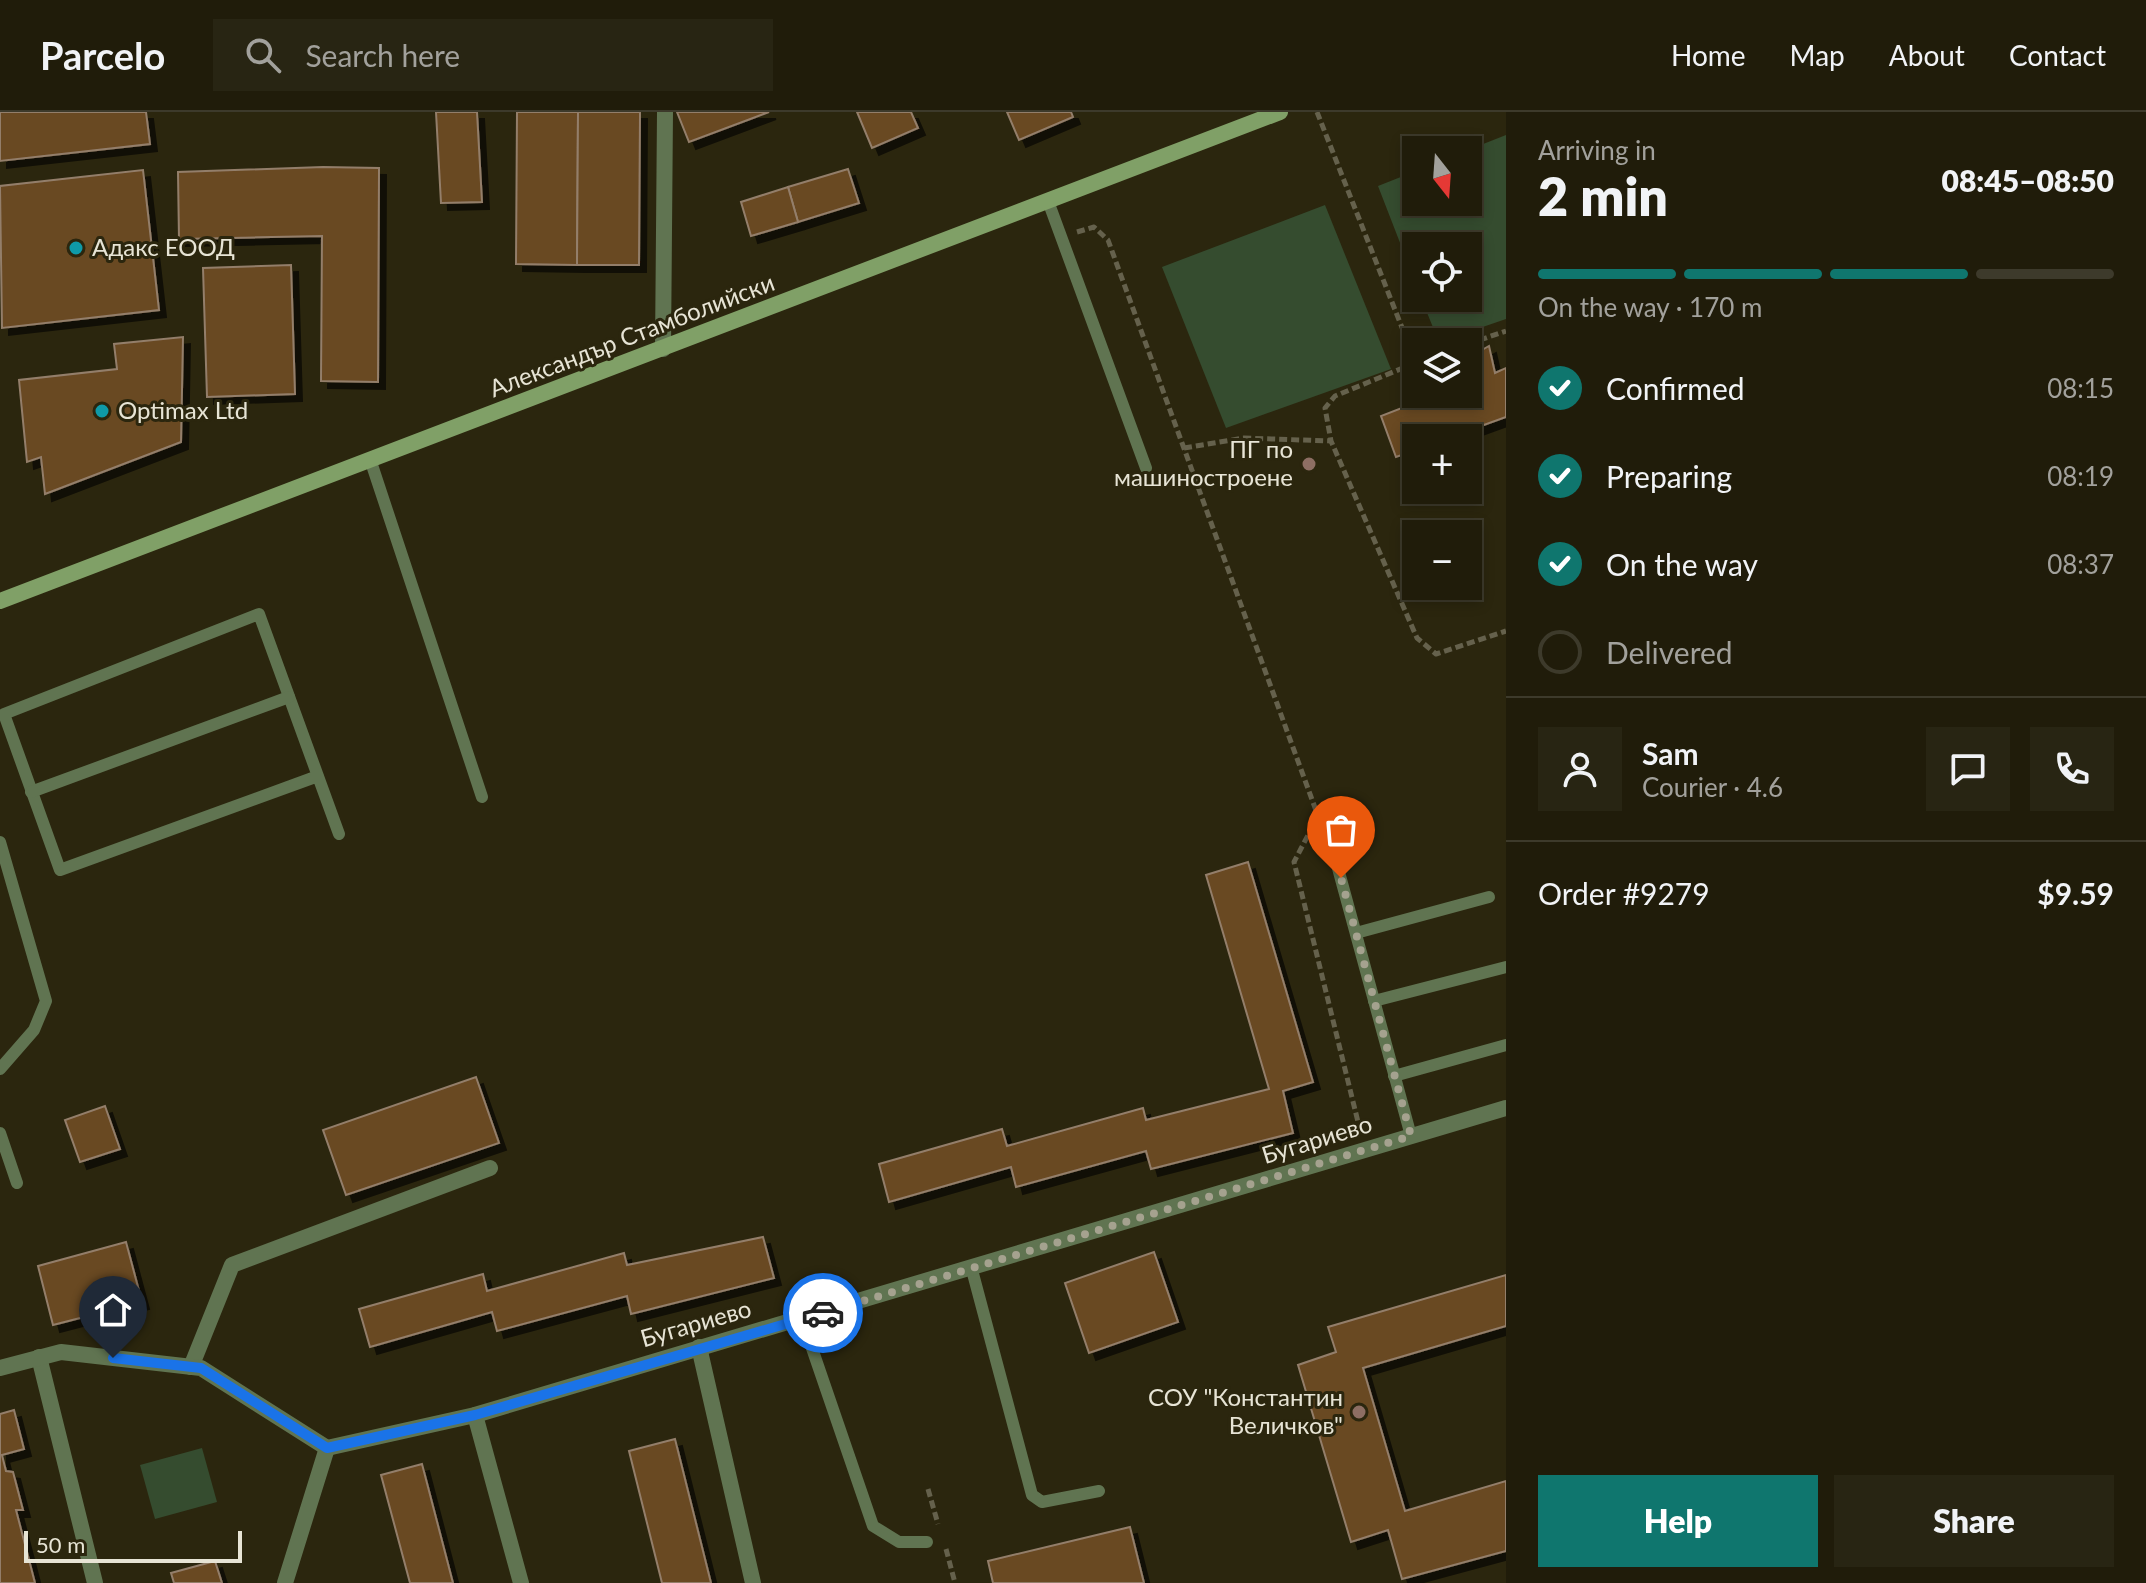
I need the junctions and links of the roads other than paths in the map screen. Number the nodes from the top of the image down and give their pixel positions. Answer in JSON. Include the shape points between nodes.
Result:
{"nodes":[{"id":1,"x":665,"y":112,"type":"edge"},
{"id":2,"x":1280,"y":112,"type":"edge"},
{"id":3,"x":1048,"y":201,"type":"junction"},
{"id":4,"x":663,"y":349,"type":"junction"},
{"id":5,"x":371,"y":462,"type":"junction"},
{"id":6,"x":1146,"y":468,"type":"dead end"},
{"id":7,"x":0,"y":601,"type":"edge"},
{"id":8,"x":289,"y":697,"type":"junction"},
{"id":9,"x":13,"y":742,"type":"junction"},
{"id":10,"x":0,"y":746,"type":"edge"},
{"id":11,"x":318,"y":776,"type":"junction"},
{"id":12,"x":31,"y":792,"type":"junction"},
{"id":13,"x":482,"y":797,"type":"dead end"},
{"id":14,"x":339,"y":834,"type":"dead end"},
{"id":15,"x":0,"y":842,"type":"edge"},
{"id":16,"x":1333,"y":850,"type":"dead end"},
{"id":17,"x":1489,"y":897,"type":"dead end"},
{"id":18,"x":1356,"y":933,"type":"junction"},
{"id":19,"x":1506,"y":967,"type":"edge"},
{"id":20,"x":1374,"y":1001,"type":"junction"},
{"id":21,"x":1506,"y":1045,"type":"edge"},
{"id":22,"x":0,"y":1069,"type":"edge"},
{"id":23,"x":1394,"y":1076,"type":"junction"},
{"id":24,"x":1506,"y":1108,"type":"edge"},
{"id":25,"x":0,"y":1133,"type":"edge"},
{"id":26,"x":1411,"y":1136,"type":"junction"},
{"id":27,"x":490,"y":1168,"type":"dead end"},
{"id":28,"x":17,"y":1183,"type":"dead end"},
{"id":29,"x":972,"y":1270,"type":"junction"},
{"id":30,"x":802,"y":1319,"type":"junction"},
{"id":31,"x":699,"y":1347,"type":"junction"},
{"id":32,"x":39,"y":1357,"type":"junction"},
{"id":33,"x":191,"y":1367,"type":"junction"},
{"id":34,"x":0,"y":1368,"type":"edge"},
{"id":35,"x":475,"y":1415,"type":"junction"},
{"id":36,"x":327,"y":1448,"type":"junction"},
{"id":37,"x":1099,"y":1491,"type":"dead end"},
{"id":38,"x":927,"y":1542,"type":"dead end"},
{"id":39,"x":95,"y":1583,"type":"edge"},
{"id":40,"x":285,"y":1583,"type":"edge"},
{"id":41,"x":521,"y":1583,"type":"edge"},
{"id":42,"x":753,"y":1583,"type":"edge"}],
"edges":[{"from":1,"to":4,"type":"street"},
{"from":2,"to":3,"type":"street","name":"Александър Стамболийски"},
{"from":3,"to":4,"type":"street","name":"Александър Стамболийски"},
{"from":3,"to":6,"type":"lane"},
{"from":4,"to":5,"type":"street","name":"Александър Стамболийски"},
{"from":5,"to":7,"type":"street","name":"Александър Стамболийски"},
{"from":5,"to":13,"type":"lane"},
{"from":8,"to":9,"type":"lane","via":[[259,614],[4,714]]},
{"from":8,"to":11,"type":"lane"},
{"from":8,"to":12,"type":"lane"},
{"from":9,"to":10,"type":"lane"},
{"from":9,"to":12,"type":"lane"},
{"from":11,"to":12,"type":"lane","via":[[60,870]]},
{"from":11,"to":14,"type":"lane"},
{"from":15,"to":22,"type":"lane","via":[[46,1001],[34,1030]]},
{"from":16,"to":18,"type":"lane"},
{"from":17,"to":18,"type":"lane"},
{"from":18,"to":20,"type":"lane"},
{"from":19,"to":20,"type":"lane"},
{"from":20,"to":23,"type":"lane"},
{"from":21,"to":23,"type":"lane"},
{"from":23,"to":26,"type":"lane"},
{"from":24,"to":26,"type":"street","name":"Бугариево"},
{"from":25,"to":28,"type":"lane"},
{"from":26,"to":29,"type":"street","name":"Бугариево"},
{"from":27,"to":33,"type":"street","via":[[232,1265]]},
{"from":29,"to":30,"type":"street","name":"Бугариево"},
{"from":29,"to":37,"type":"lane","via":[[1032,1495],[1042,1502]]},
{"from":30,"to":31,"type":"street","name":"Бугариево"},
{"from":30,"to":38,"type":"lane","via":[[873,1526],[899,1542]]},
{"from":31,"to":35,"type":"street","name":"Бугариево"},
{"from":31,"to":42,"type":"street"},
{"from":32,"to":33,"type":"street","via":[[61,1352]]},
{"from":32,"to":34,"type":"street"},
{"from":32,"to":39,"type":"street"},
{"from":33,"to":36,"type":"street","via":[[201,1368]]},
{"from":35,"to":36,"type":"street","name":"Бугариево"},
{"from":35,"to":41,"type":"street"},
{"from":36,"to":40,"type":"street"}]}
